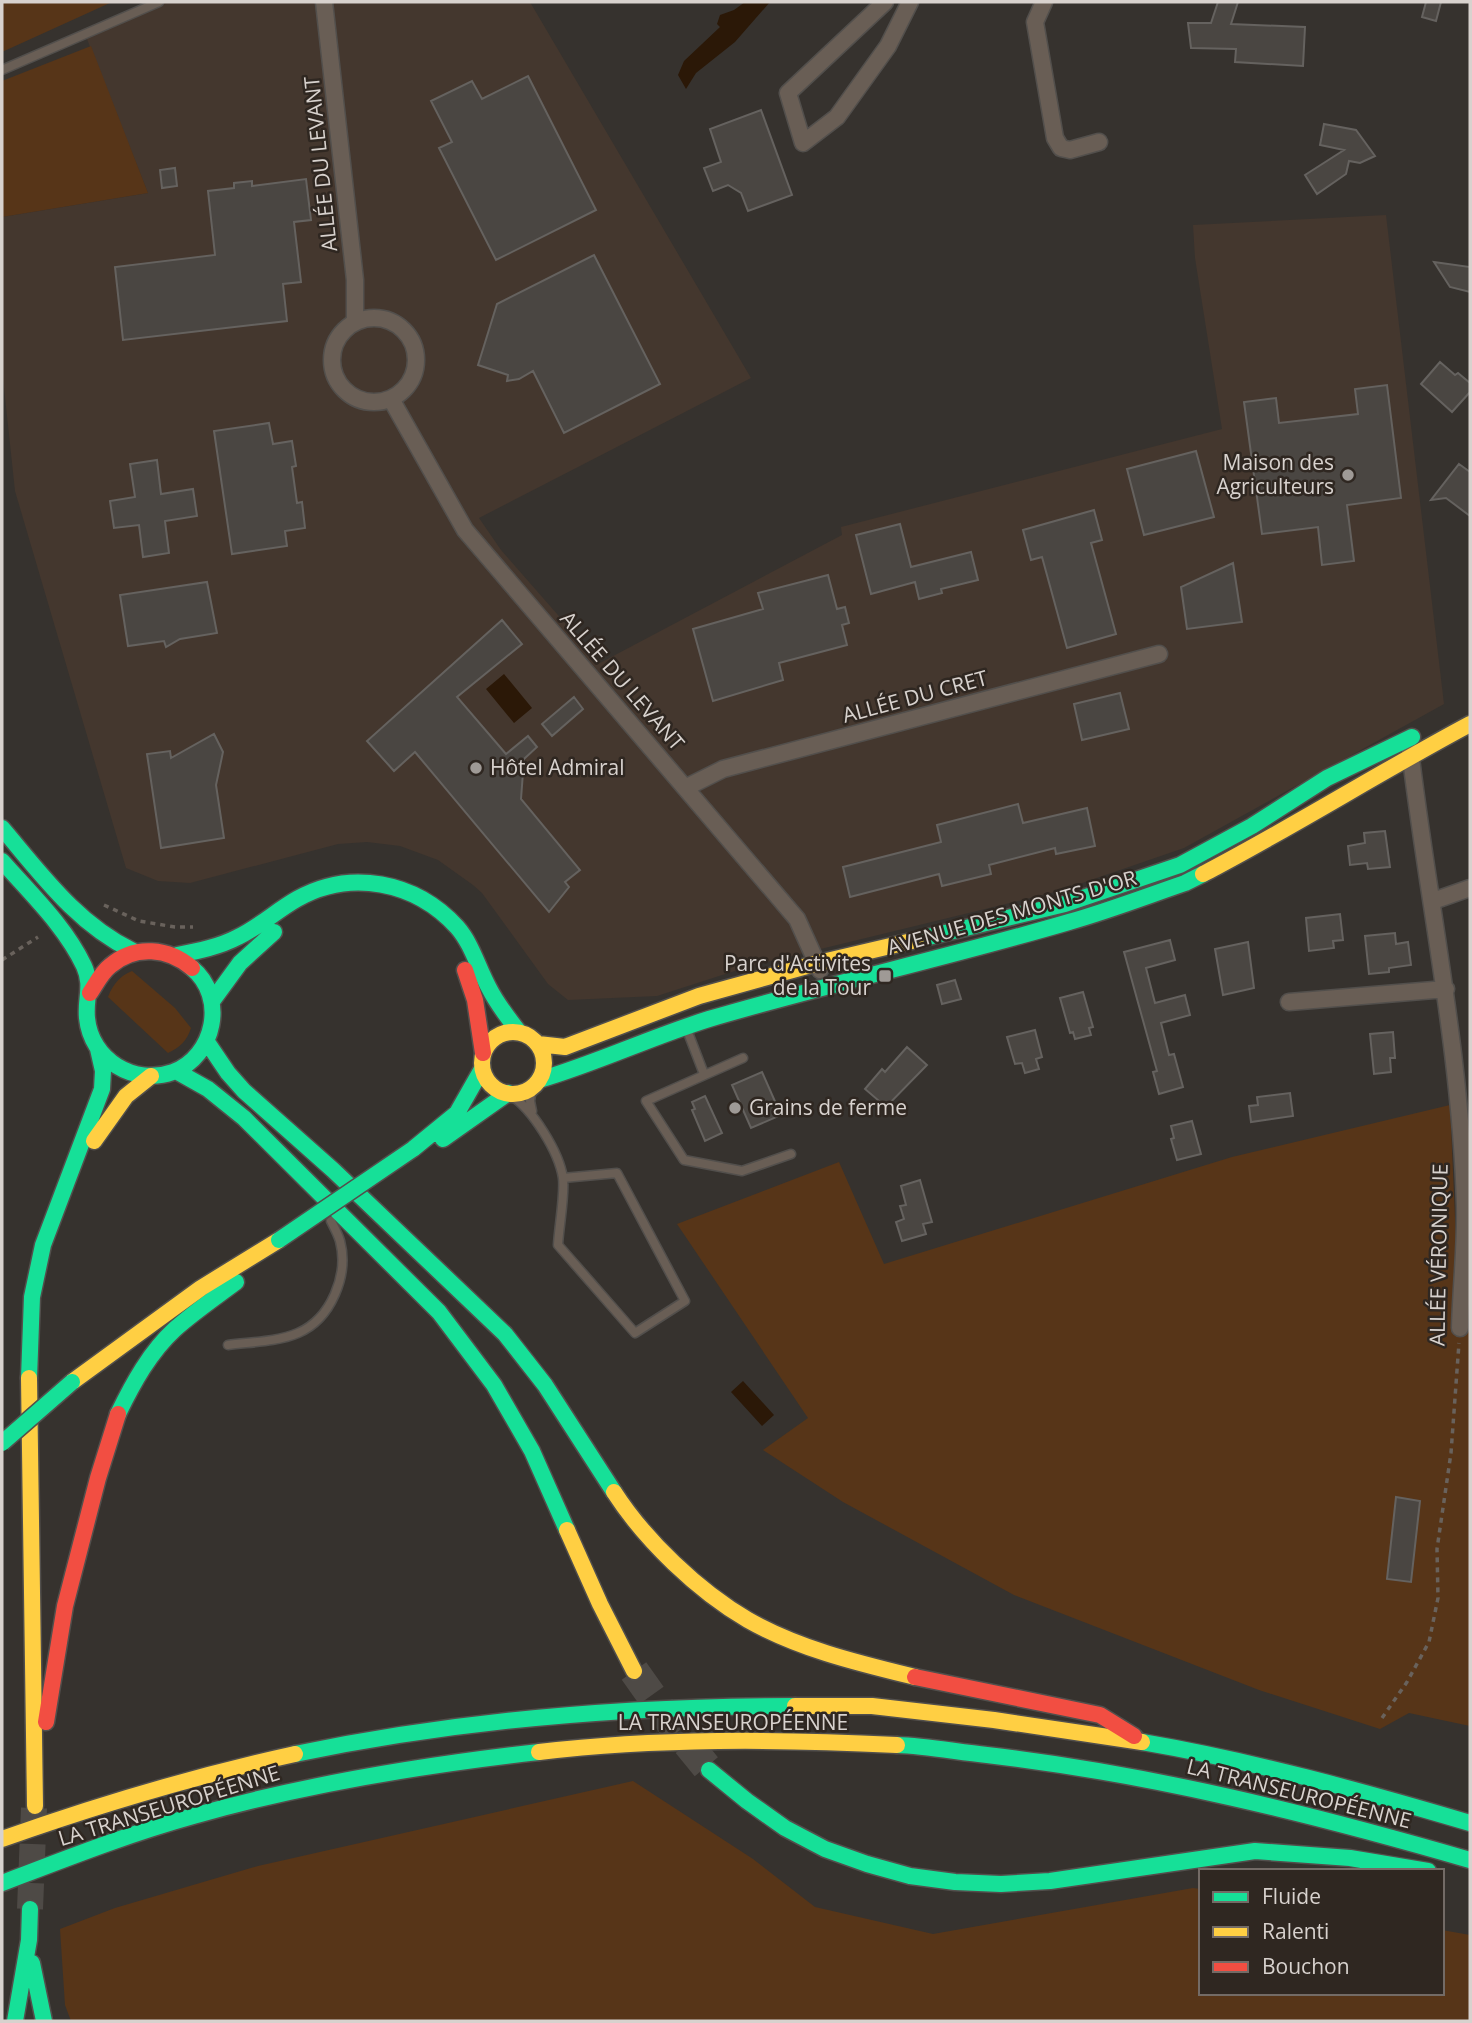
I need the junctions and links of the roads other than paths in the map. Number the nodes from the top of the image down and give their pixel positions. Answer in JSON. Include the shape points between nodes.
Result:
{"nodes":[{"id":1,"x":159,"y":2,"type":"edge"},
{"id":2,"x":324,"y":2,"type":"edge"},
{"id":3,"x":885,"y":2,"type":"edge"},
{"id":4,"x":909,"y":2,"type":"edge"},
{"id":5,"x":1044,"y":2,"type":"edge"},
{"id":6,"x":2,"y":69,"type":"edge"},
{"id":7,"x":1099,"y":142,"type":"dead end"},
{"id":8,"x":355,"y":321,"type":"junction"},
{"id":9,"x":391,"y":399,"type":"junction"},
{"id":10,"x":1159,"y":654,"type":"dead end"},
{"id":11,"x":1470,"y":710,"type":"edge"},
{"id":12,"x":1470,"y":724,"type":"edge"},
{"id":13,"x":1409,"y":738,"type":"junction"},
{"id":14,"x":1411,"y":756,"type":"junction"},
{"id":15,"x":685,"y":788,"type":"junction"},
{"id":16,"x":2,"y":828,"type":"edge"},
{"id":17,"x":2,"y":861,"type":"edge"},
{"id":18,"x":1470,"y":888,"type":"edge"},
{"id":19,"x":1433,"y":901,"type":"junction"},
{"id":20,"x":133,"y":951,"type":"junction"},
{"id":21,"x":177,"y":955,"type":"junction"},
{"id":22,"x":818,"y":962,"type":"junction"},
{"id":23,"x":825,"y":986,"type":"junction"},
{"id":24,"x":1446,"y":989,"type":"junction"},
{"id":25,"x":90,"y":993,"type":"junction"},
{"id":26,"x":213,"y":1000,"type":"junction"},
{"id":27,"x":1289,"y":1003,"type":"dead end"},
{"id":28,"x":676,"y":1004,"type":"junction"},
{"id":29,"x":685,"y":1027,"type":"junction"},
{"id":30,"x":519,"y":1032,"type":"junction"},
{"id":31,"x":207,"y":1042,"type":"junction"},
{"id":32,"x":538,"y":1044,"type":"junction"},
{"id":33,"x":98,"y":1049,"type":"junction"},
{"id":34,"x":743,"y":1058,"type":"dead end"},
{"id":35,"x":483,"y":1061,"type":"junction"},
{"id":36,"x":176,"y":1071,"type":"junction"},
{"id":37,"x":704,"y":1074,"type":"junction"},
{"id":38,"x":151,"y":1076,"type":"junction"},
{"id":39,"x":535,"y":1084,"type":"junction"},
{"id":40,"x":508,"y":1093,"type":"junction"},
{"id":41,"x":1464,"y":1107,"type":"edge"},
{"id":42,"x":533,"y":1114,"type":"junction"},
{"id":43,"x":416,"y":1154,"type":"junction"},
{"id":44,"x":791,"y":1154,"type":"dead end"},
{"id":45,"x":71,"y":1174,"type":"junction"},
{"id":46,"x":563,"y":1178,"type":"junction"},
{"id":47,"x":320,"y":1195,"type":"junction"},
{"id":48,"x":282,"y":1244,"type":"junction"},
{"id":49,"x":1466,"y":1297,"type":"edge"},
{"id":50,"x":1460,"y":1328,"type":"road end"},
{"id":51,"x":228,"y":1345,"type":"dead end"},
{"id":52,"x":2,"y":1443,"type":"edge"},
{"id":53,"x":634,"y":1671,"type":"tunnel mouth"},
{"id":54,"x":1146,"y":1743,"type":"junction"},
{"id":55,"x":709,"y":1770,"type":"tunnel mouth"},
{"id":56,"x":36,"y":1771,"type":"junction"},
{"id":57,"x":34,"y":1806,"type":"tunnel mouth"},
{"id":58,"x":1470,"y":1823,"type":"edge"},
{"id":59,"x":2,"y":1839,"type":"edge"},
{"id":60,"x":1470,"y":1860,"type":"edge"},
{"id":61,"x":1420,"y":1869,"type":"edge"},
{"id":62,"x":2,"y":1883,"type":"edge"},
{"id":63,"x":30,"y":1909,"type":"tunnel mouth"},
{"id":64,"x":29,"y":1940,"type":"junction"},
{"id":65,"x":15,"y":2021,"type":"edge"},
{"id":66,"x":44,"y":2021,"type":"edge"}],
"edges":[{"from":1,"to":6,"type":"lane"},
{"from":2,"to":8,"type":"street","name":"ALLÉE DU LEVANT","via":[[355,280]]},
{"from":3,"to":4,"type":"street","via":[[788,93],[803,143],[837,117],[851,99],[888,46]]},
{"from":5,"to":7,"type":"street","via":[[1035,22],[1055,138],[1061,148],[1070,150]]},
{"from":8,"to":9,"type":"street","via":[[337,339],[332,352],[336,377],[343,388],[365,401]]},
{"from":8,"to":9,"type":"street","via":[[368,317],[395,322],[413,342],[417,355],[411,381]]},
{"from":9,"to":15,"type":"street","name":"ALLÉE DU LEVANT","via":[[465,530]]},
{"from":10,"to":15,"type":"street","name":"ALLÉE DU CRET","via":[[723,769]]},
{"from":11,"to":13,"type":"main road","name":"AVENUE DES MONTS D'OR"},
{"from":12,"to":14,"type":"main road","name":"AVENUE DES MONTS D'OR"},
{"from":13,"to":14,"type":"street","name":"ALLÉE VÉRONIQUE"},
{"from":13,"to":22,"type":"main road","name":"AVENUE DES MONTS D'OR","via":[[1327,778],[1180,865],[1065,904]]},
{"from":14,"to":19,"type":"street","name":"ALLÉE VÉRONIQUE"},
{"from":14,"to":23,"type":"main road","name":"AVENUE DES MONTS D'OR","via":[[1185,883],[1072,922]]},
{"from":15,"to":22,"type":"street","name":"ALLÉE DU LEVANT","via":[[797,919]]},
{"from":16,"to":20,"type":"main road","via":[[92,929]]},
{"from":17,"to":25,"type":"main road","via":[[66,935],[83,964]]},
{"from":18,"to":19,"type":"street"},
{"from":19,"to":24,"type":"street","name":"ALLÉE VÉRONIQUE"},
{"from":20,"to":21,"type":"main road","via":[[163,950]]},
{"from":20,"to":25,"type":"main road","via":[[106,967]]},
{"from":21,"to":26,"type":"main road","via":[[200,973]]},
{"from":21,"to":30,"type":"main road","via":[[240,937],[324,886],[345,882],[402,887],[442,911],[459,929],[486,984]]},
{"from":22,"to":23,"type":"street","name":"ALLÉE DU LEVANT"},
{"from":22,"to":28,"type":"main road","name":"AVENUE DES MONTS D'OR"},
{"from":23,"to":29,"type":"main road","name":"AVENUE DES MONTS D'OR"},
{"from":24,"to":27,"type":"street"},
{"from":24,"to":41,"type":"street","name":"ALLÉE VÉRONIQUE"},
{"from":25,"to":33,"type":"main road","via":[[87,1021]]},
{"from":26,"to":31,"type":"main road"},
{"from":26,"to":35,"type":"main road","via":[[248,953],[281,926],[314,907],[348,897],[374,897],[399,903],[425,917],[452,945],[475,1000]]},
{"from":28,"to":29,"type":"lane"},
{"from":28,"to":32,"type":"main road","name":"AVENUE DES MONTS D'OR","via":[[565,1046]]},
{"from":29,"to":37,"type":"lane"},
{"from":29,"to":39,"type":"main road","name":"AVENUE DES MONTS D'OR"},
{"from":30,"to":32,"type":"main road"},
{"from":30,"to":35,"type":"main road","via":[[493,1039]]},
{"from":31,"to":36,"type":"main road"},
{"from":31,"to":54,"type":"main road","via":[[244,1091],[505,1334],[545,1385],[627,1512],[683,1573],[748,1620],[806,1646],[858,1664],[1100,1715]]},
{"from":32,"to":39,"type":"main road","via":[[544,1062]]},
{"from":33,"to":38,"type":"main road","via":[[127,1072]]},
{"from":33,"to":45,"type":"main road","via":[[103,1089]]},
{"from":34,"to":37,"type":"lane"},
{"from":35,"to":40,"type":"main road","via":[[485,1076],[494,1088]]},
{"from":35,"to":43,"type":"main road","via":[[457,1113]]},
{"from":36,"to":38,"type":"main road"},
{"from":36,"to":47,"type":"main road","via":[[244,1118]]},
{"from":37,"to":44,"type":"lane","via":[[646,1101],[684,1160],[742,1171]]},
{"from":38,"to":45,"type":"main road","via":[[136,1086],[109,1118]]},
{"from":39,"to":40,"type":"main road"},
{"from":39,"to":42,"type":"lane","via":[[530,1101]]},
{"from":40,"to":42,"type":"lane"},
{"from":40,"to":43,"type":"main road"},
{"from":41,"to":49,"type":"street","name":"ALLÉE VÉRONIQUE"},
{"from":42,"to":46,"type":"lane"},
{"from":43,"to":48,"type":"main road","bridge":true},
{"from":45,"to":56,"type":"main road","via":[[43,1245],[30,1322]]},
{"from":46,"to":46,"type":"lane","via":[[558,1245],[635,1333],[685,1301],[617,1173]]},
{"from":47,"to":51,"type":"lane","via":[[340,1241],[342,1266],[338,1289],[322,1316],[299,1333]]},
{"from":47,"to":53,"type":"main road","via":[[439,1312],[494,1385],[532,1451]]},
{"from":48,"to":52,"type":"main road","bridge":true,"via":[[201,1288],[72,1382]]},
{"from":48,"to":56,"type":"main road","via":[[175,1329],[145,1366],[116,1418],[65,1606]]},
{"from":49,"to":50,"type":"street","name":"ALLÉE VÉRONIQUE"},
{"from":54,"to":58,"type":"main road","name":"LA TRANSEUROPÉENNE","via":[[1281,1771]]},
{"from":54,"to":59,"type":"main road","name":"LA TRANSEUROPÉENNE","via":[[872,1706],[706,1706],[545,1718],[373,1738],[221,1770]]},
{"from":55,"to":61,"type":"main road","via":[[782,1828],[825,1850],[906,1876],[942,1882],[1051,1881],[1255,1851],[1388,1861]]},
{"from":56,"to":57,"type":"main road"},
{"from":60,"to":62,"type":"main road","name":"LA TRANSEUROPÉENNE","via":[[1275,1807],[1146,1778],[1020,1759],[904,1745],[645,1742],[322,1784],[220,1808],[90,1849]]},
{"from":63,"to":64,"type":"main road"},
{"from":64,"to":65,"type":"main road"},
{"from":64,"to":66,"type":"main road"}]}
